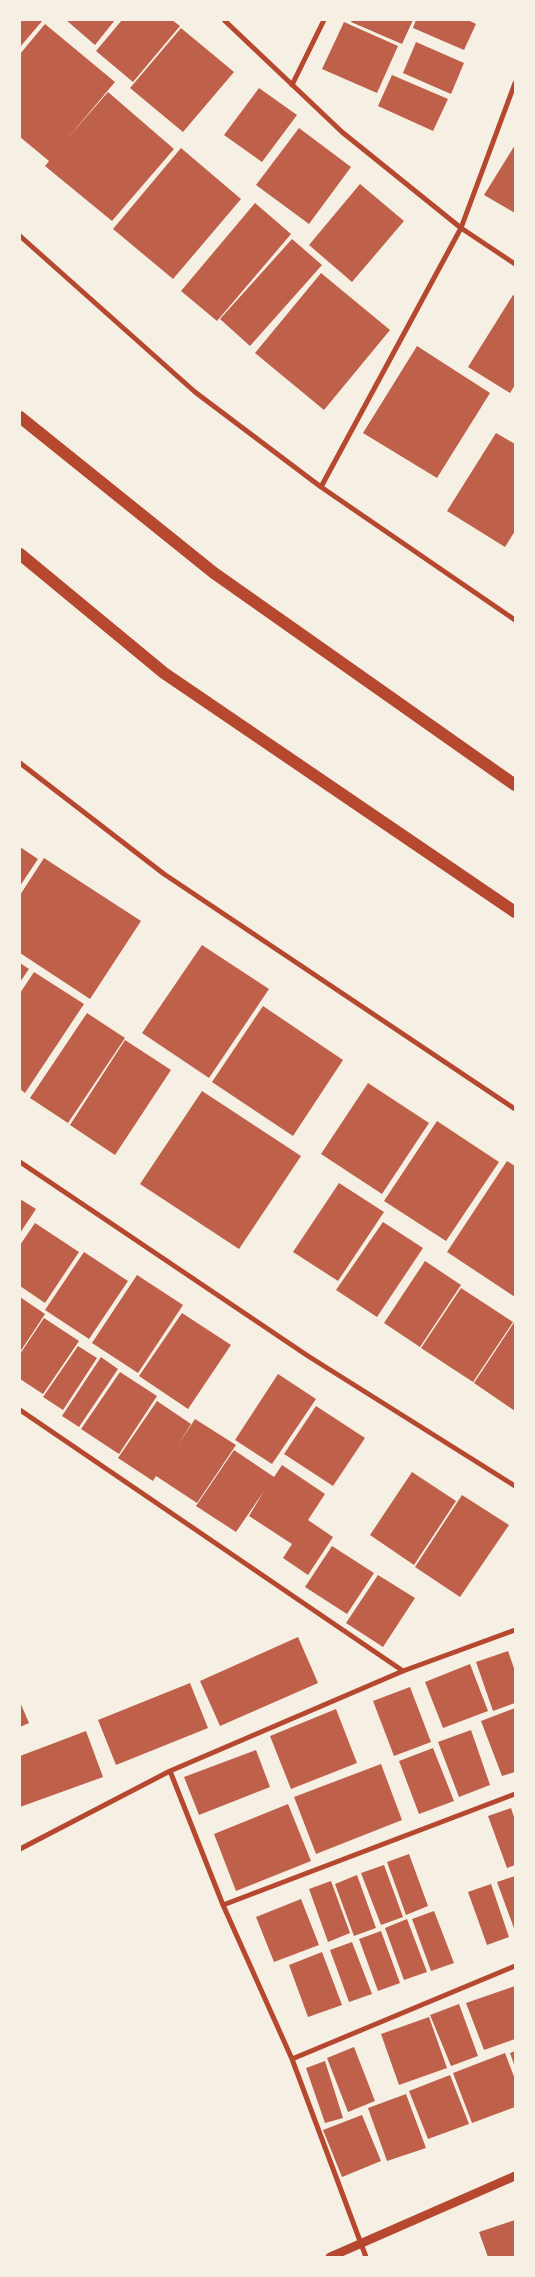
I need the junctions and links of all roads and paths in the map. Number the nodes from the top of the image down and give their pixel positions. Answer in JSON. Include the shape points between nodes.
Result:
{"nodes":[{"id":1,"x":224,"y":20,"type":"edge"},
{"id":2,"x":324,"y":20,"type":"edge"},
{"id":3,"x":515,"y":83,"type":"edge"},
{"id":4,"x":292,"y":85,"type":"junction"},
{"id":5,"x":461,"y":228,"type":"junction"},
{"id":6,"x":20,"y":236,"type":"edge"},
{"id":7,"x":515,"y":264,"type":"edge"},
{"id":8,"x":20,"y":417,"type":"edge"},
{"id":9,"x":321,"y":487,"type":"junction"},
{"id":10,"x":20,"y":554,"type":"edge"},
{"id":11,"x":515,"y":620,"type":"edge"},
{"id":12,"x":20,"y":763,"type":"edge"},
{"id":13,"x":515,"y":785,"type":"edge"},
{"id":14,"x":515,"y":912,"type":"edge"},
{"id":15,"x":515,"y":1109,"type":"edge"},
{"id":16,"x":20,"y":1162,"type":"edge"},
{"id":17,"x":20,"y":1410,"type":"edge"},
{"id":18,"x":515,"y":1486,"type":"edge"},
{"id":19,"x":515,"y":1630,"type":"edge"},
{"id":20,"x":403,"y":1671,"type":"junction"},
{"id":21,"x":170,"y":1771,"type":"junction"},
{"id":22,"x":515,"y":1794,"type":"edge"},
{"id":23,"x":20,"y":1849,"type":"edge"},
{"id":24,"x":223,"y":1905,"type":"junction"},
{"id":25,"x":515,"y":1966,"type":"edge"},
{"id":26,"x":292,"y":2059,"type":"junction"},
{"id":27,"x":515,"y":2176,"type":"edge"},
{"id":28,"x":360,"y":2244,"type":"junction"},
{"id":29,"x":330,"y":2257,"type":"edge"},
{"id":30,"x":366,"y":2257,"type":"edge"}],
"edges":[{"from":1,"to":4,"type":"street"},
{"from":2,"to":4,"type":"street"},
{"from":3,"to":5,"type":"street"},
{"from":4,"to":5,"type":"street","via":[[342,132]]},
{"from":5,"to":7,"type":"street"},
{"from":5,"to":9,"type":"street"},
{"from":6,"to":9,"type":"street","via":[[195,392]]},
{"from":8,"to":13,"type":"main road","via":[[214,573]]},
{"from":9,"to":11,"type":"street"},
{"from":10,"to":14,"type":"main road","via":[[164,673]]},
{"from":12,"to":15,"type":"street","via":[[164,874]]},
{"from":16,"to":18,"type":"street","via":[[308,1356]]},
{"from":17,"to":20,"type":"street"},
{"from":19,"to":20,"type":"street"},
{"from":20,"to":21,"type":"street"},
{"from":21,"to":23,"type":"street"},
{"from":21,"to":24,"type":"street"},
{"from":22,"to":24,"type":"street"},
{"from":24,"to":26,"type":"street"},
{"from":25,"to":26,"type":"street"},
{"from":26,"to":28,"type":"street"},
{"from":27,"to":28,"type":"street"},
{"from":28,"to":29,"type":"street"},
{"from":28,"to":30,"type":"street"}]}
